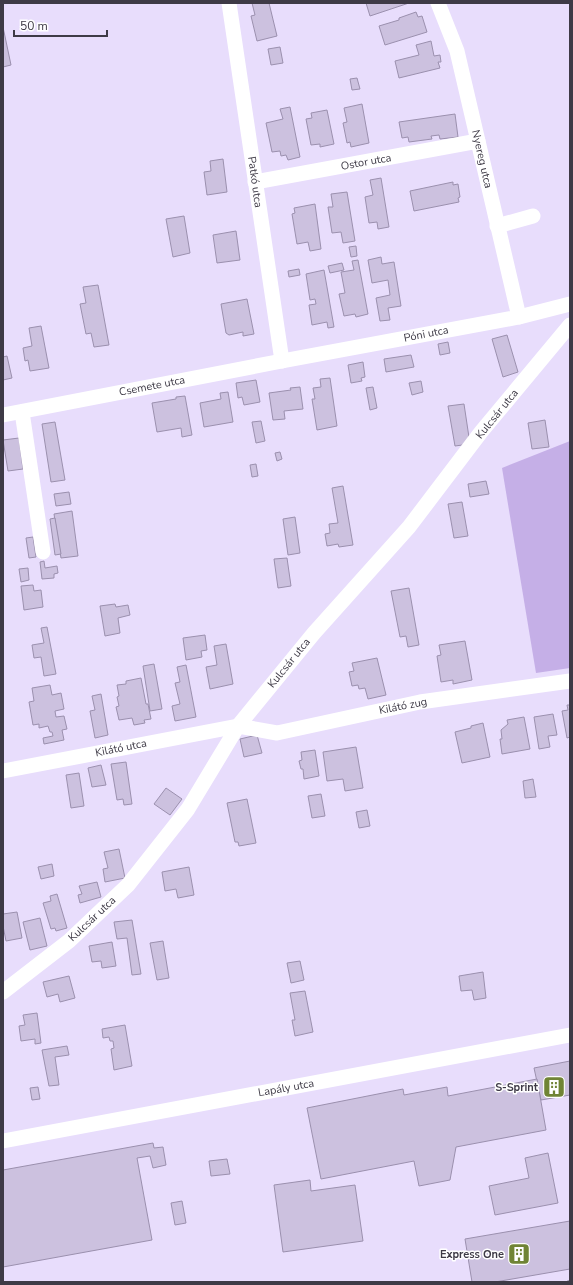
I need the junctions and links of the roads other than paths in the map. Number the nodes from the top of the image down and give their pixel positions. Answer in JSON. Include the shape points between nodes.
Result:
{"nodes":[{"id":1,"x":229,"y":3,"type":"edge"},
{"id":2,"x":438,"y":3,"type":"edge"},
{"id":3,"x":478,"y":141,"type":"junction"},
{"id":4,"x":255,"y":182,"type":"junction"},
{"id":5,"x":533,"y":216,"type":"dead end"},
{"id":6,"x":497,"y":226,"type":"junction"},
{"id":7,"x":570,"y":304,"type":"edge"},
{"id":8,"x":518,"y":317,"type":"junction"},
{"id":9,"x":570,"y":325,"type":"edge"},
{"id":10,"x":282,"y":361,"type":"junction"},
{"id":11,"x":22,"y":412,"type":"junction"},
{"id":12,"x":3,"y":415,"type":"edge"},
{"id":13,"x":43,"y":552,"type":"dead end"},
{"id":14,"x":570,"y":681,"type":"edge"},
{"id":15,"x":238,"y":726,"type":"junction"},
{"id":16,"x":3,"y":771,"type":"edge"},
{"id":17,"x":3,"y":992,"type":"edge"},
{"id":18,"x":570,"y":1035,"type":"edge"},
{"id":19,"x":3,"y":1141,"type":"edge"}],
"edges":[{"from":1,"to":4,"type":"street","name":"Patkó utca"},
{"from":2,"to":3,"type":"street","name":"Nyereg utca","via":[[457,50]]},
{"from":3,"to":4,"type":"street","name":"Ostor utca"},
{"from":3,"to":6,"type":"street","name":"Nyereg utca"},
{"from":4,"to":10,"type":"street","name":"Patkó utca"},
{"from":5,"to":6,"type":"street"},
{"from":6,"to":8,"type":"street","name":"Nyereg utca"},
{"from":7,"to":8,"type":"street","name":"Póni utca"},
{"from":8,"to":10,"type":"street","name":"Póni utca"},
{"from":9,"to":15,"type":"street","name":"Kulcsár utca","via":[[481,432],[408,527],[314,633]]},
{"from":10,"to":11,"type":"street","name":"Csemete utca"},
{"from":11,"to":12,"type":"street","name":"Csemete utca"},
{"from":11,"to":13,"type":"street"},
{"from":14,"to":15,"type":"street","name":"Kilátó zug","via":[[420,702],[278,732]]},
{"from":15,"to":16,"type":"street","name":"Kilátó utca"},
{"from":15,"to":17,"type":"street","name":"Kulcsár utca","via":[[188,809],[128,885],[69,941]]},
{"from":18,"to":19,"type":"street","name":"Lapály utca"}]}
